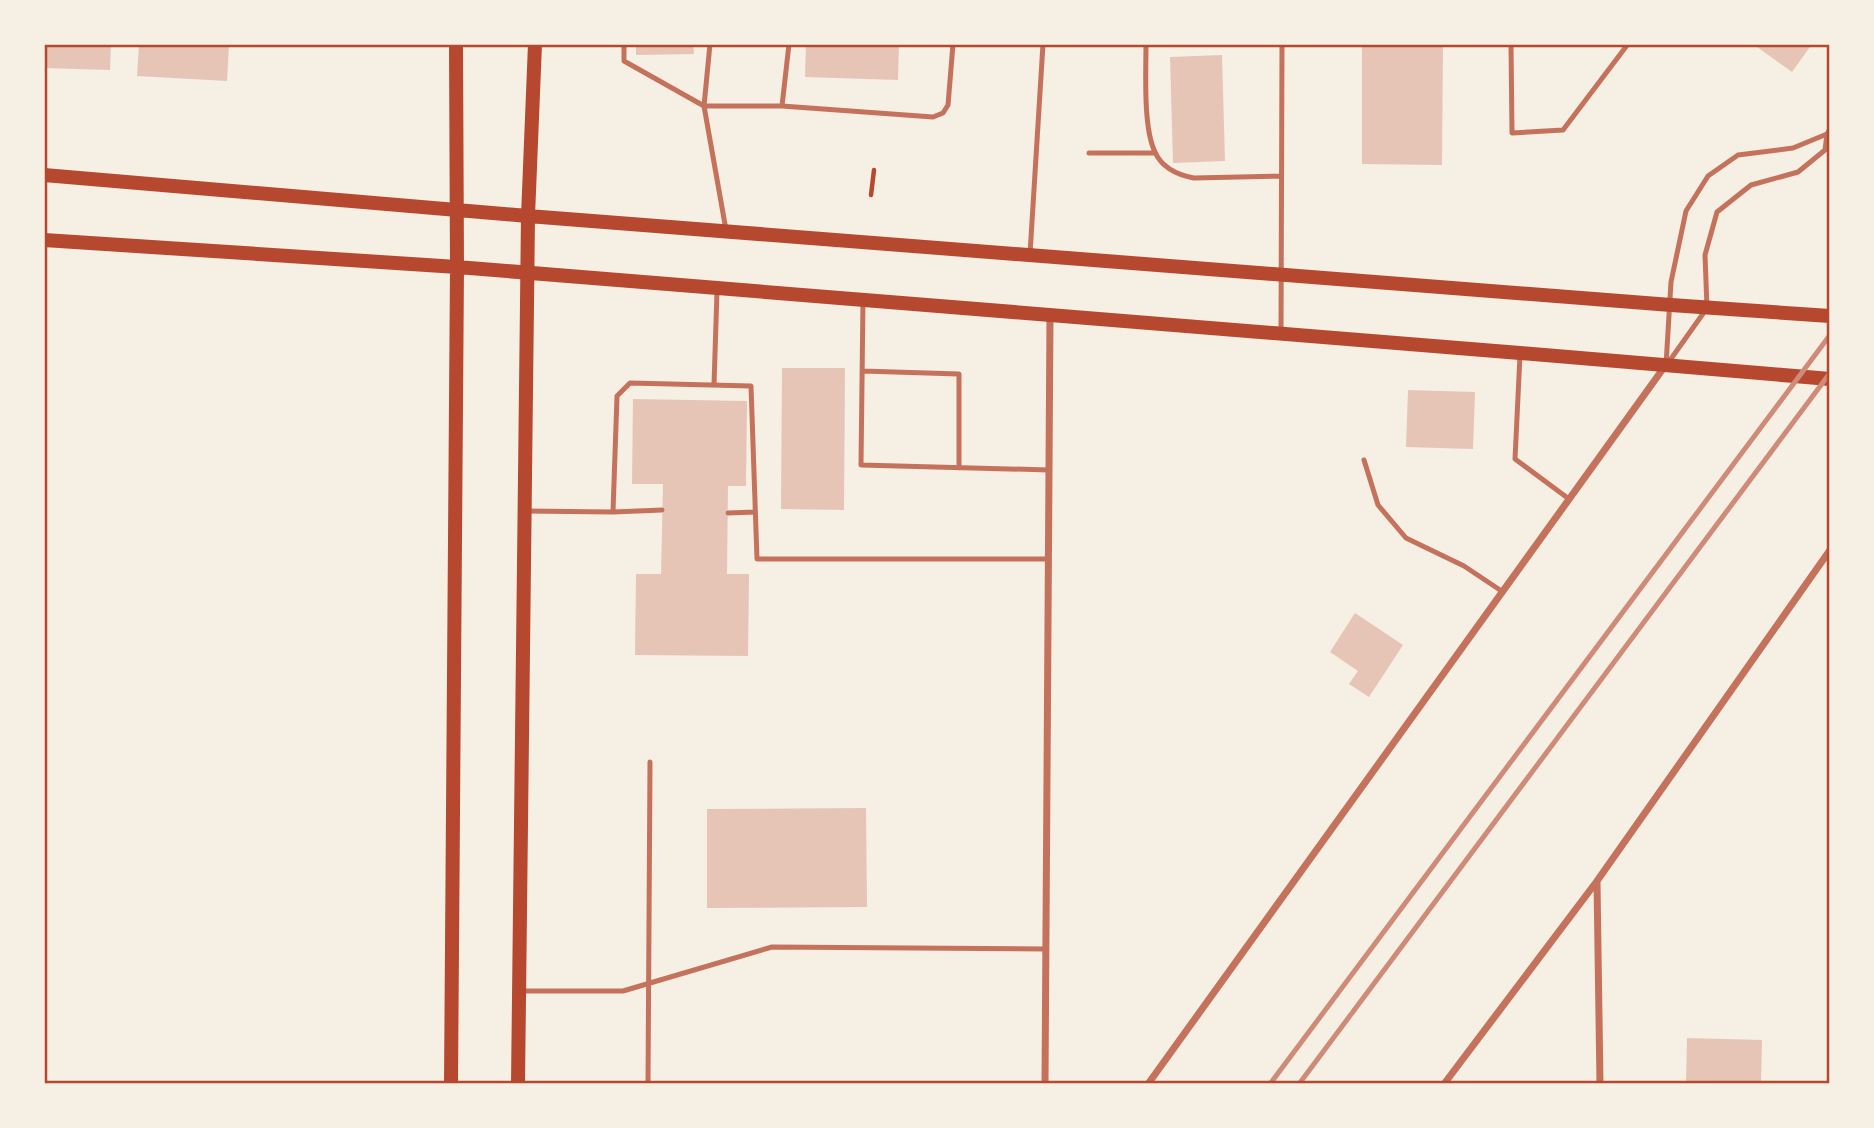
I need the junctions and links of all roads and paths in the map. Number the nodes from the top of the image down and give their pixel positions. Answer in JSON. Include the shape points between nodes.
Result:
{"nodes":[{"id":1,"x":456,"y":44,"type":"edge"},
{"id":2,"x":535,"y":44,"type":"edge"},
{"id":3,"x":624,"y":44,"type":"edge"},
{"id":4,"x":710,"y":44,"type":"edge"},
{"id":5,"x":789,"y":44,"type":"edge"},
{"id":6,"x":953,"y":44,"type":"edge"},
{"id":7,"x":1043,"y":44,"type":"edge"},
{"id":8,"x":1146,"y":44,"type":"edge"},
{"id":9,"x":1282,"y":44,"type":"edge"},
{"id":10,"x":1511,"y":44,"type":"edge"},
{"id":11,"x":1628,"y":44,"type":"edge"},
{"id":12,"x":704,"y":106,"type":"junction"},
{"id":13,"x":782,"y":106,"type":"junction"},
{"id":14,"x":1828,"y":132,"type":"edge"},
{"id":15,"x":1089,"y":153,"type":"dead end"},
{"id":16,"x":1155,"y":153,"type":"junction"},
{"id":17,"x":874,"y":170,"type":"dead end"},
{"id":18,"x":44,"y":175,"type":"edge"},
{"id":19,"x":1281,"y":176,"type":"junction"},
{"id":20,"x":871,"y":195,"type":"dead end"},
{"id":21,"x":457,"y":210,"type":"junction"},
{"id":22,"x":528,"y":216,"type":"junction"},
{"id":23,"x":726,"y":232,"type":"junction"},
{"id":24,"x":44,"y":240,"type":"edge"},
{"id":25,"x":1030,"y":255,"type":"junction"},
{"id":26,"x":457,"y":267,"type":"junction"},
{"id":27,"x":527,"y":272,"type":"junction"},
{"id":28,"x":1281,"y":275,"type":"junction"},
{"id":29,"x":718,"y":288,"type":"junction"},
{"id":30,"x":863,"y":299,"type":"junction"},
{"id":31,"x":1671,"y":305,"type":"junction"},
{"id":32,"x":1707,"y":308,"type":"junction"},
{"id":33,"x":1050,"y":314,"type":"junction"},
{"id":34,"x":1830,"y":316,"type":"edge"},
{"id":35,"x":1281,"y":333,"type":"junction"},
{"id":36,"x":1520,"y":353,"type":"junction"},
{"id":37,"x":1666,"y":365,"type":"junction"},
{"id":38,"x":862,"y":371,"type":"junction"},
{"id":39,"x":1830,"y":379,"type":"edge"},
{"id":40,"x":714,"y":385,"type":"junction"},
{"id":41,"x":1364,"y":460,"type":"dead end"},
{"id":42,"x":959,"y":468,"type":"junction"},
{"id":43,"x":1049,"y":470,"type":"junction"},
{"id":44,"x":1569,"y":499,"type":"junction"},
{"id":45,"x":662,"y":510,"type":"dead end"},
{"id":46,"x":525,"y":511,"type":"junction"},
{"id":47,"x":613,"y":512,"type":"junction"},
{"id":48,"x":755,"y":512,"type":"junction"},
{"id":49,"x":728,"y":513,"type":"dead end"},
{"id":50,"x":1830,"y":550,"type":"edge"},
{"id":51,"x":1048,"y":559,"type":"junction"},
{"id":52,"x":1503,"y":592,"type":"junction"},
{"id":53,"x":650,"y":762,"type":"dead end"},
{"id":54,"x":1597,"y":881,"type":"junction"},
{"id":55,"x":1046,"y":949,"type":"junction"},
{"id":56,"x":649,"y":984,"type":"junction"},
{"id":57,"x":519,"y":991,"type":"junction"},
{"id":58,"x":451,"y":1084,"type":"edge"},
{"id":59,"x":518,"y":1084,"type":"edge"},
{"id":60,"x":648,"y":1084,"type":"edge"},
{"id":61,"x":1045,"y":1084,"type":"edge"},
{"id":62,"x":1148,"y":1084,"type":"edge"},
{"id":63,"x":1444,"y":1084,"type":"edge"},
{"id":64,"x":1600,"y":1084,"type":"edge"}],
"edges":[{"from":1,"to":21,"type":"main road"},
{"from":2,"to":22,"type":"main road"},
{"from":3,"to":12,"type":"lane","via":[[624,61]]},
{"from":4,"to":12,"type":"lane"},
{"from":5,"to":13,"type":"lane"},
{"from":6,"to":13,"type":"lane","via":[[948,105],[933,117]]},
{"from":7,"to":25,"type":"lane"},
{"from":8,"to":16,"type":"lane","via":[[1149,134]]},
{"from":9,"to":19,"type":"lane"},
{"from":10,"to":11,"type":"lane","via":[[1512,133],[1563,130]]},
{"from":12,"to":13,"type":"lane"},
{"from":12,"to":23,"type":"lane"},
{"from":14,"to":31,"type":"lane","via":[[1793,148],[1738,155],[1708,176],[1686,211],[1671,282]]},
{"from":14,"to":32,"type":"lane","via":[[1825,150],[1798,172],[1751,185],[1717,212],[1705,255]]},
{"from":15,"to":16,"type":"lane"},
{"from":16,"to":19,"type":"lane","via":[[1182,176]]},
{"from":17,"to":20,"type":"path"},
{"from":18,"to":21,"type":"main road"},
{"from":19,"to":28,"type":"lane"},
{"from":21,"to":22,"type":"main road"},
{"from":21,"to":26,"type":"main road"},
{"from":22,"to":23,"type":"main road"},
{"from":22,"to":27,"type":"main road"},
{"from":23,"to":25,"type":"main road"},
{"from":24,"to":26,"type":"main road"},
{"from":25,"to":28,"type":"main road"},
{"from":26,"to":27,"type":"main road"},
{"from":26,"to":58,"type":"main road"},
{"from":27,"to":29,"type":"main road"},
{"from":27,"to":46,"type":"main road"},
{"from":28,"to":31,"type":"main road"},
{"from":28,"to":35,"type":"lane"},
{"from":29,"to":30,"type":"main road"},
{"from":29,"to":40,"type":"lane"},
{"from":30,"to":33,"type":"main road"},
{"from":30,"to":38,"type":"lane"},
{"from":31,"to":32,"type":"main road"},
{"from":31,"to":37,"type":"lane"},
{"from":32,"to":34,"type":"main road"},
{"from":32,"to":37,"type":"lane"},
{"from":33,"to":35,"type":"main road"},
{"from":33,"to":43,"type":"street"},
{"from":35,"to":36,"type":"main road"},
{"from":36,"to":37,"type":"main road"},
{"from":36,"to":44,"type":"lane","via":[[1515,458]]},
{"from":37,"to":39,"type":"main road"},
{"from":37,"to":44,"type":"street"},
{"from":38,"to":42,"type":"lane","via":[[959,374]]},
{"from":38,"to":42,"type":"lane","via":[[861,465]]},
{"from":40,"to":47,"type":"lane","via":[[630,383],[617,396]]},
{"from":40,"to":48,"type":"lane","via":[[751,386]]},
{"from":41,"to":52,"type":"lane","via":[[1378,505],[1406,538],[1464,566]]},
{"from":42,"to":43,"type":"lane"},
{"from":43,"to":51,"type":"street"},
{"from":44,"to":52,"type":"street"},
{"from":45,"to":47,"type":"lane"},
{"from":46,"to":47,"type":"lane"},
{"from":46,"to":57,"type":"main road"},
{"from":48,"to":49,"type":"lane"},
{"from":48,"to":51,"type":"lane","via":[[757,559]]},
{"from":50,"to":54,"type":"street"},
{"from":51,"to":55,"type":"street"},
{"from":52,"to":62,"type":"street"},
{"from":53,"to":56,"type":"lane"},
{"from":54,"to":63,"type":"street"},
{"from":54,"to":64,"type":"street"},
{"from":55,"to":56,"type":"lane","via":[[772,947]]},
{"from":55,"to":61,"type":"street"},
{"from":56,"to":57,"type":"lane","via":[[623,991]]},
{"from":56,"to":60,"type":"lane"},
{"from":57,"to":59,"type":"main road"}]}
